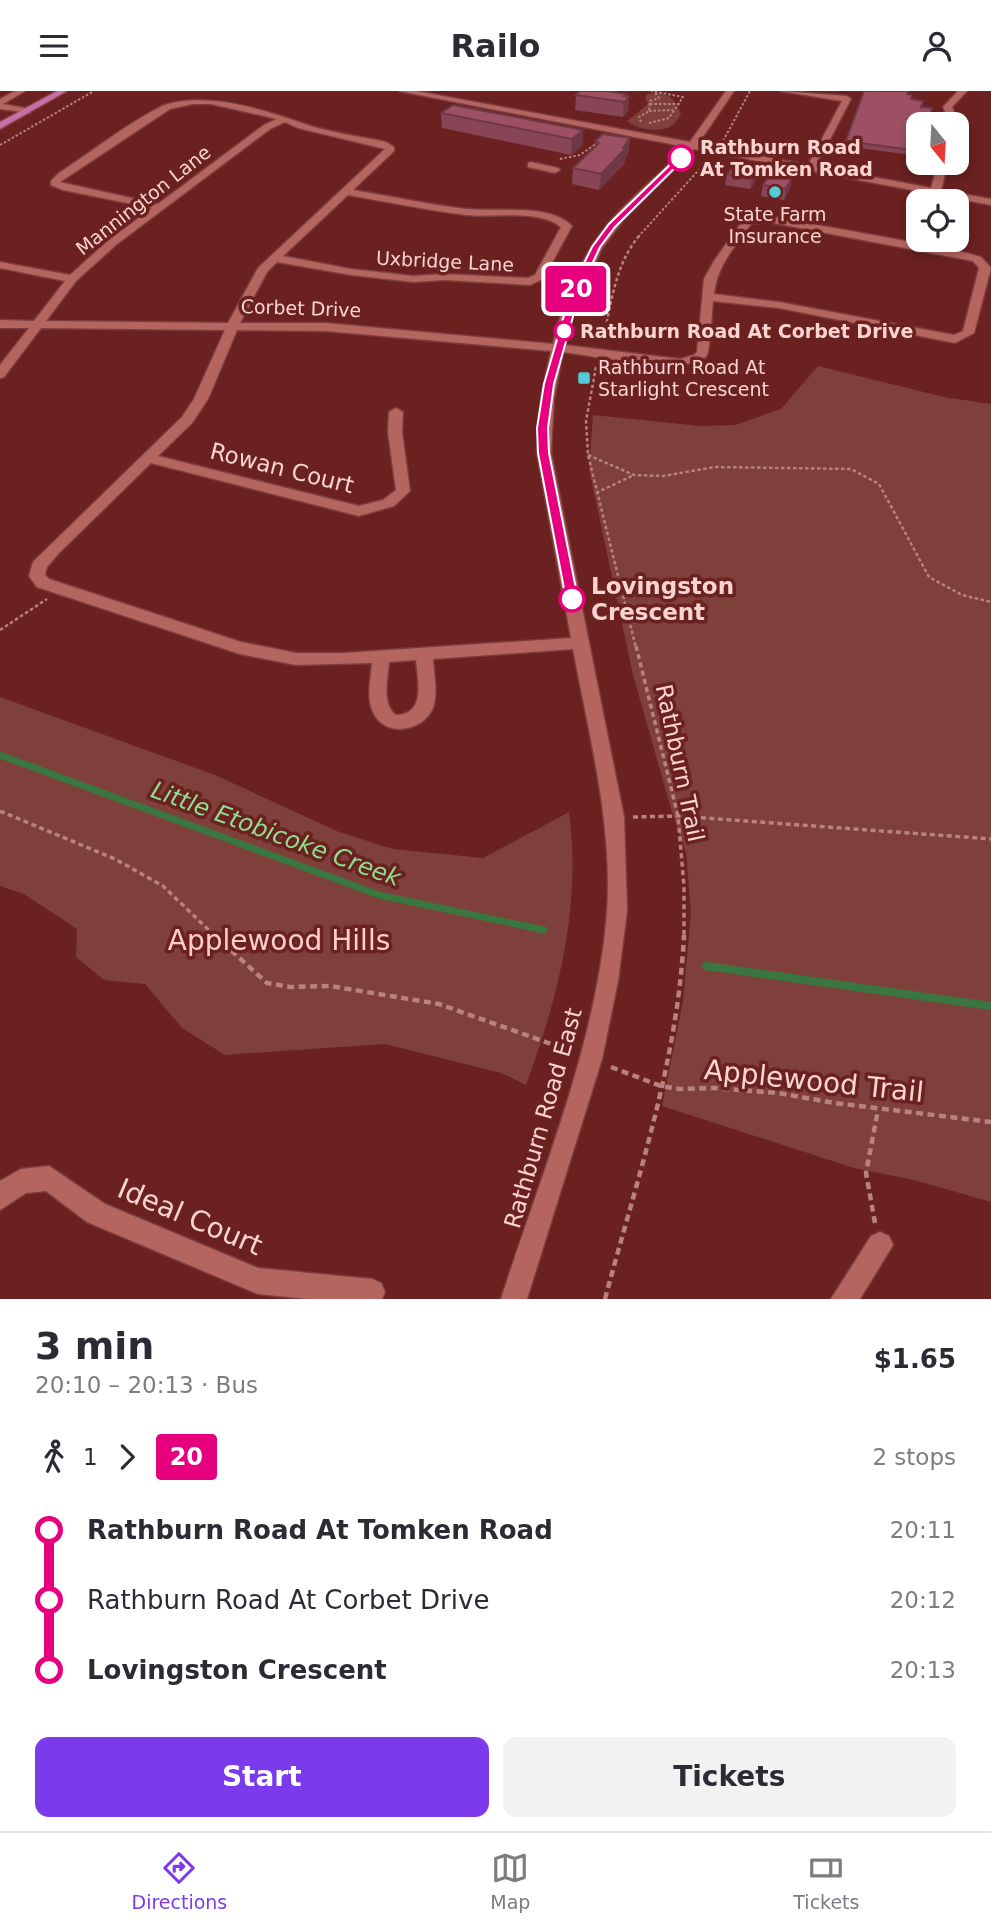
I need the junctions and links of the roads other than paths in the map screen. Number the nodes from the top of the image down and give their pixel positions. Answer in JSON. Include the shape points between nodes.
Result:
{"nodes":[{"id":1,"x":21,"y":91,"type":"edge"},
{"id":2,"x":63,"y":91,"type":"edge"},
{"id":3,"x":403,"y":91,"type":"edge"},
{"id":4,"x":730,"y":91,"type":"edge"},
{"id":5,"x":784,"y":91,"type":"edge"},
{"id":6,"x":963,"y":91,"type":"edge"},
{"id":7,"x":0,"y":104,"type":"edge"},
{"id":8,"x":27,"y":111,"type":"junction"},
{"id":9,"x":950,"y":112,"type":"edge"},
{"id":10,"x":284,"y":119,"type":"junction"},
{"id":11,"x":0,"y":125,"type":"edge"},
{"id":12,"x":691,"y":146,"type":"junction"},
{"id":13,"x":531,"y":165,"type":"dead end"},
{"id":14,"x":554,"y":165,"type":"road end"},
{"id":15,"x":809,"y":169,"type":"junction"},
{"id":16,"x":919,"y":189,"type":"edge"},
{"id":17,"x":346,"y":192,"type":"junction"},
{"id":18,"x":969,"y":198,"type":"edge"},
{"id":19,"x":991,"y":202,"type":"edge"},
{"id":20,"x":160,"y":207,"type":"junction"},
{"id":21,"x":274,"y":257,"type":"junction"},
{"id":22,"x":0,"y":265,"type":"edge"},
{"id":23,"x":72,"y":279,"type":"junction"},
{"id":24,"x":708,"y":297,"type":"junction"},
{"id":25,"x":0,"y":324,"type":"edge"},
{"id":26,"x":37,"y":324,"type":"junction"},
{"id":27,"x":233,"y":324,"type":"junction"},
{"id":28,"x":559,"y":348,"type":"junction"},
{"id":29,"x":0,"y":374,"type":"edge"},
{"id":30,"x":397,"y":412,"type":"dead end"},
{"id":31,"x":149,"y":458,"type":"junction"},
{"id":32,"x":580,"y":643,"type":"junction"},
{"id":33,"x":424,"y":654,"type":"junction"},
{"id":34,"x":381,"y":657,"type":"junction"},
{"id":35,"x":0,"y":1197,"type":"edge"},
{"id":36,"x":880,"y":1245,"type":"road end"},
{"id":37,"x":372,"y":1292,"type":"dead end"},
{"id":38,"x":514,"y":1299,"type":"edge"},
{"id":39,"x":844,"y":1299,"type":"edge"}],
"edges":[{"from":1,"to":7,"type":"street"},
{"from":2,"to":8,"type":"main road"},
{"from":3,"to":12,"type":"street"},
{"from":4,"to":12,"type":"street","name":"Rathburn Road East"},
{"from":5,"to":15,"type":"street","via":[[847,99]]},
{"from":6,"to":9,"type":"street","via":[[947,107]]},
{"from":7,"to":8,"type":"street"},
{"from":8,"to":11,"type":"main road"},
{"from":10,"to":17,"type":"street","via":[[389,146],[387,155]]},
{"from":10,"to":20,"type":"street","name":"Mannington Lane"},
{"from":10,"to":20,"type":"street","via":[[211,101],[174,104],[54,183]]},
{"from":12,"to":15,"type":"street"},
{"from":12,"to":28,"type":"street","name":"Rathburn Road East","via":[[596,247],[576,288]]},
{"from":13,"to":14,"type":"street"},
{"from":15,"to":16,"type":"street"},
{"from":17,"to":21,"type":"street"},
{"from":17,"to":21,"type":"street","name":"Uxbridge Lane","via":[[468,212],[514,212],[558,219],[567,226],[539,277],[530,282],[401,278]]},
{"from":18,"to":19,"type":"street"},
{"from":20,"to":23,"type":"street","name":"Mannington Lane"},
{"from":21,"to":27,"type":"street"},
{"from":22,"to":23,"type":"street"},
{"from":23,"to":26,"type":"street","name":"Mannington Lane"},
{"from":24,"to":24,"type":"street","via":[[719,261],[748,221],[757,219],[970,256],[985,268],[968,333],[955,339],[779,305]]},
{"from":24,"to":28,"type":"street","name":"Corbet Drive","via":[[703,352],[698,358],[680,363]]},
{"from":25,"to":26,"type":"street","name":"Corbet Drive"},
{"from":26,"to":27,"type":"street","name":"Corbet Drive"},
{"from":26,"to":29,"type":"street","name":"Mannington Lane"},
{"from":27,"to":28,"type":"street","name":"Corbet Drive","via":[[391,331]]},
{"from":27,"to":31,"type":"street","via":[[201,399]]},
{"from":28,"to":32,"type":"street","name":"Rathburn Road East","via":[[549,384],[544,453]]},
{"from":30,"to":31,"type":"street","name":"Rowan Court","via":[[394,432],[403,491],[382,506],[359,511]]},
{"from":31,"to":34,"type":"street","via":[[40,566],[37,576],[43,583],[258,653],[320,660]]},
{"from":32,"to":33,"type":"street"},
{"from":32,"to":38,"type":"street","name":"Rathburn Road East","via":[[614,817],[617,911],[591,1059]]},
{"from":33,"to":34,"type":"street"},
{"from":33,"to":34,"type":"street","via":[[426,707],[419,717],[400,722],[380,710]]},
{"from":35,"to":37,"type":"street","name":"Ideal Court","via":[[21,1181],[49,1178],[96,1213],[258,1281]]},
{"from":36,"to":39,"type":"street"}]}
